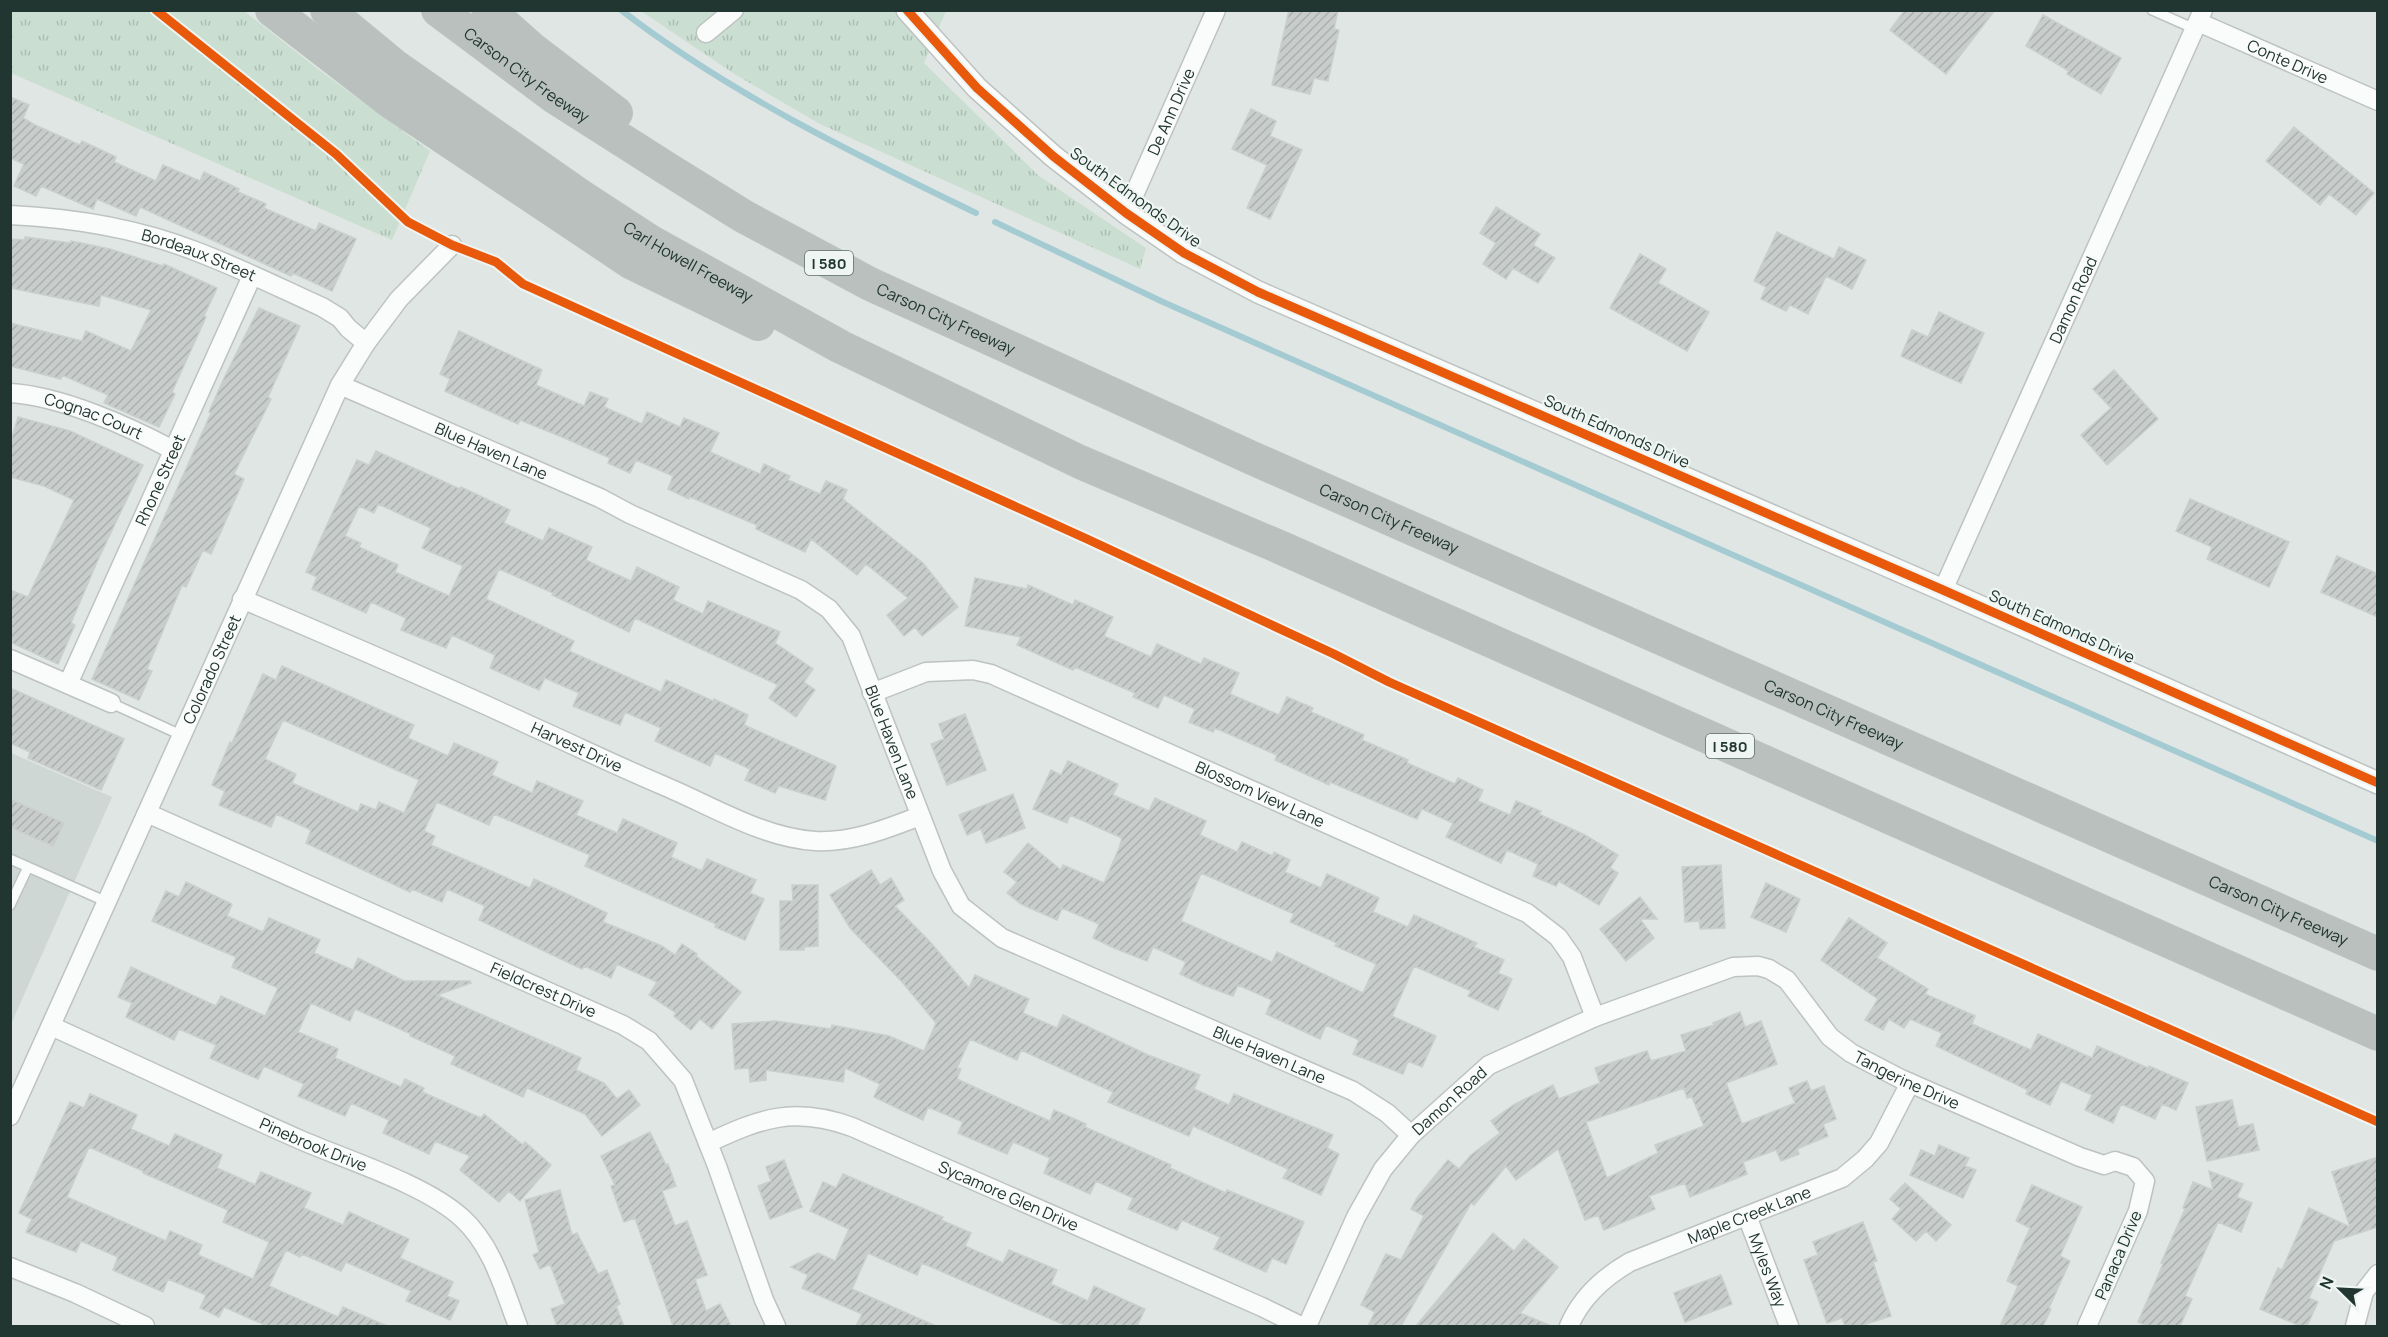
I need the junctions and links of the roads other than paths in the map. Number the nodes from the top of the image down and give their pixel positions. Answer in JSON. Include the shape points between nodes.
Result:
{"nodes":[{"id":1,"x":272,"y":10,"type":"edge"},
{"id":2,"x":327,"y":10,"type":"edge"},
{"id":3,"x":438,"y":10,"type":"edge"},
{"id":4,"x":488,"y":10,"type":"edge"},
{"id":5,"x":734,"y":10,"type":"edge"},
{"id":6,"x":907,"y":10,"type":"edge"},
{"id":7,"x":1216,"y":10,"type":"edge"},
{"id":8,"x":2152,"y":10,"type":"edge"},
{"id":9,"x":2199,"y":20,"type":"edge"},
{"id":10,"x":706,"y":33,"type":"dead end"},
{"id":11,"x":2378,"y":101,"type":"edge"},
{"id":12,"x":1126,"y":213,"type":"junction"},
{"id":13,"x":10,"y":215,"type":"edge"},
{"id":14,"x":452,"y":245,"type":"dead end"},
{"id":15,"x":252,"y":276,"type":"junction"},
{"id":16,"x":366,"y":343,"type":"junction"},
{"id":17,"x":340,"y":385,"type":"junction"},
{"id":18,"x":10,"y":393,"type":"edge"},
{"id":19,"x":172,"y":450,"type":"junction"},
{"id":20,"x":1252,"y":458,"type":"junction"},
{"id":21,"x":1080,"y":462,"type":"junction"},
{"id":22,"x":1943,"y":590,"type":"junction"},
{"id":23,"x":242,"y":599,"type":"junction"},
{"id":24,"x":10,"y":659,"type":"edge"},
{"id":25,"x":68,"y":684,"type":"junction"},
{"id":26,"x":872,"y":693,"type":"junction"},
{"id":27,"x":111,"y":703,"type":"joint"},
{"id":28,"x":182,"y":735,"type":"junction"},
{"id":29,"x":2378,"y":783,"type":"edge"},
{"id":30,"x":147,"y":813,"type":"junction"},
{"id":31,"x":920,"y":816,"type":"junction"},
{"id":32,"x":10,"y":860,"type":"edge"},
{"id":33,"x":28,"y":867,"type":"junction"},
{"id":34,"x":106,"y":902,"type":"junction"},
{"id":35,"x":10,"y":904,"type":"edge"},
{"id":36,"x":2378,"y":954,"type":"edge"},
{"id":37,"x":1690,"y":982,"type":"joint"},
{"id":38,"x":1595,"y":1017,"type":"junction"},
{"id":39,"x":51,"y":1026,"type":"junction"},
{"id":40,"x":2378,"y":1034,"type":"edge"},
{"id":41,"x":1910,"y":1083,"type":"junction"},
{"id":42,"x":10,"y":1116,"type":"edge"},
{"id":43,"x":1411,"y":1135,"type":"junction"},
{"id":44,"x":708,"y":1143,"type":"junction"},
{"id":45,"x":2145,"y":1181,"type":"joint"},
{"id":46,"x":1747,"y":1216,"type":"junction"},
{"id":47,"x":10,"y":1267,"type":"edge"},
{"id":48,"x":2378,"y":1275,"type":"edge"},
{"id":49,"x":145,"y":1326,"type":"edge"},
{"id":50,"x":518,"y":1326,"type":"edge"},
{"id":51,"x":776,"y":1326,"type":"edge"},
{"id":52,"x":1301,"y":1326,"type":"edge"},
{"id":53,"x":1307,"y":1326,"type":"edge"},
{"id":54,"x":1569,"y":1326,"type":"edge"},
{"id":55,"x":1789,"y":1326,"type":"edge"},
{"id":56,"x":2087,"y":1326,"type":"edge"},
{"id":57,"x":2355,"y":1326,"type":"edge"}],
"edges":[{"from":1,"to":21,"type":"highway","via":[[391,102],[633,263],[985,435]]},
{"from":2,"to":21,"type":"highway","name":"Carl Howell Freeway","number":"I 580","via":[[396,67],[651,242],[841,347]]},
{"from":3,"to":20,"type":"highway","name":"Carson City Freeway","number":"I 580","via":[[556,98],[702,191],[791,242],[925,311]]},
{"from":4,"to":20,"type":"highway","via":[[596,99],[758,205],[996,332]]},
{"from":5,"to":10,"type":"street"},
{"from":6,"to":12,"type":"street","name":"South Edmonds Drive","via":[[977,88],[1053,156]]},
{"from":7,"to":12,"type":"street","name":"De Ann Drive"},
{"from":8,"to":9,"type":"lane","name":"Conte Drive"},
{"from":9,"to":11,"type":"street","name":"Conte Drive"},
{"from":9,"to":22,"type":"street","name":"Damon Road"},
{"from":12,"to":22,"type":"street","name":"South Edmonds Drive","via":[[1184,253],[1258,292]]},
{"from":13,"to":15,"type":"street","name":"Bordeaux Street","via":[[92,223],[153,237]]},
{"from":14,"to":16,"type":"street","name":"Colorado Street","via":[[399,299]]},
{"from":15,"to":16,"type":"street","name":"Bordeaux Street","via":[[322,307]]},
{"from":15,"to":19,"type":"street","name":"Rhone Street"},
{"from":16,"to":17,"type":"street","name":"Colorado Street"},
{"from":17,"to":23,"type":"street","name":"Colorado Street"},
{"from":17,"to":26,"type":"street","name":"Blue Haven Lane","via":[[801,590],[829,609],[851,636]]},
{"from":18,"to":19,"type":"street","name":"Cognac Court","via":[[76,407]]},
{"from":19,"to":25,"type":"street","name":"Rhone Street"},
{"from":20,"to":36,"type":"highway","name":"Carson City Freeway","number":"I 580"},
{"from":21,"to":40,"type":"highway","number":"I 580"},
{"from":22,"to":29,"type":"street","name":"South Edmonds Drive"},
{"from":23,"to":28,"type":"street","name":"Colorado Street"},
{"from":23,"to":31,"type":"street","name":"Harvest Drive","via":[[751,826],[802,839],[838,840],[861,837]]},
{"from":24,"to":25,"type":"street"},
{"from":25,"to":27,"type":"street"},
{"from":26,"to":31,"type":"street","name":"Blue Haven Lane"},
{"from":26,"to":38,"type":"street","name":"Blossom View Lane","via":[[926,672],[973,670],[991,674],[1527,913],[1557,938],[1572,957]]},
{"from":27,"to":28,"type":"lane"},
{"from":28,"to":30,"type":"street","name":"Colorado Street"},
{"from":30,"to":34,"type":"street","name":"Colorado Street"},
{"from":30,"to":44,"type":"street","name":"Fieldcrest Drive","via":[[623,1025],[649,1041],[683,1080]]},
{"from":31,"to":43,"type":"street","name":"Blue Haven Lane","via":[[961,906],[1002,938],[1353,1091],[1387,1113]]},
{"from":32,"to":33,"type":"lane"},
{"from":33,"to":34,"type":"lane"},
{"from":33,"to":35,"type":"lane"},
{"from":34,"to":39,"type":"street","name":"Colorado Street"},
{"from":37,"to":38,"type":"street","name":"Damon Road"},
{"from":37,"to":41,"type":"street","name":"Tangerine Drive","via":[[1733,967],[1769,969],[1787,980],[1830,1037],[1851,1053]]},
{"from":38,"to":43,"type":"street","name":"Damon Road","via":[[1489,1065]]},
{"from":39,"to":42,"type":"street","name":"Colorado Street"},
{"from":39,"to":50,"type":"street","name":"Pinebrook Drive","via":[[424,1192],[462,1218],[483,1243]]},
{"from":41,"to":45,"type":"street","name":"Tangerine Drive","via":[[2080,1157],[2104,1165],[2115,1161],[2133,1167]]},
{"from":41,"to":46,"type":"street","name":"Maple Creek Lane","via":[[1879,1143],[1842,1178]]},
{"from":43,"to":53,"type":"street","name":"Damon Road","via":[[1383,1169],[1356,1217]]},
{"from":44,"to":51,"type":"street","name":"Fieldcrest Drive"},
{"from":44,"to":52,"type":"street","name":"Sycamore Glen Drive","via":[[747,1125],[783,1116],[826,1118]]},
{"from":45,"to":56,"type":"street","name":"Panaca Drive","via":[[2138,1211]]},
{"from":46,"to":54,"type":"street","name":"Maple Creek Lane","via":[[1617,1269],[1594,1288]]},
{"from":46,"to":55,"type":"street","name":"Myles Way"},
{"from":47,"to":49,"type":"street"},
{"from":48,"to":57,"type":"street","via":[[2364,1292]]}]}
